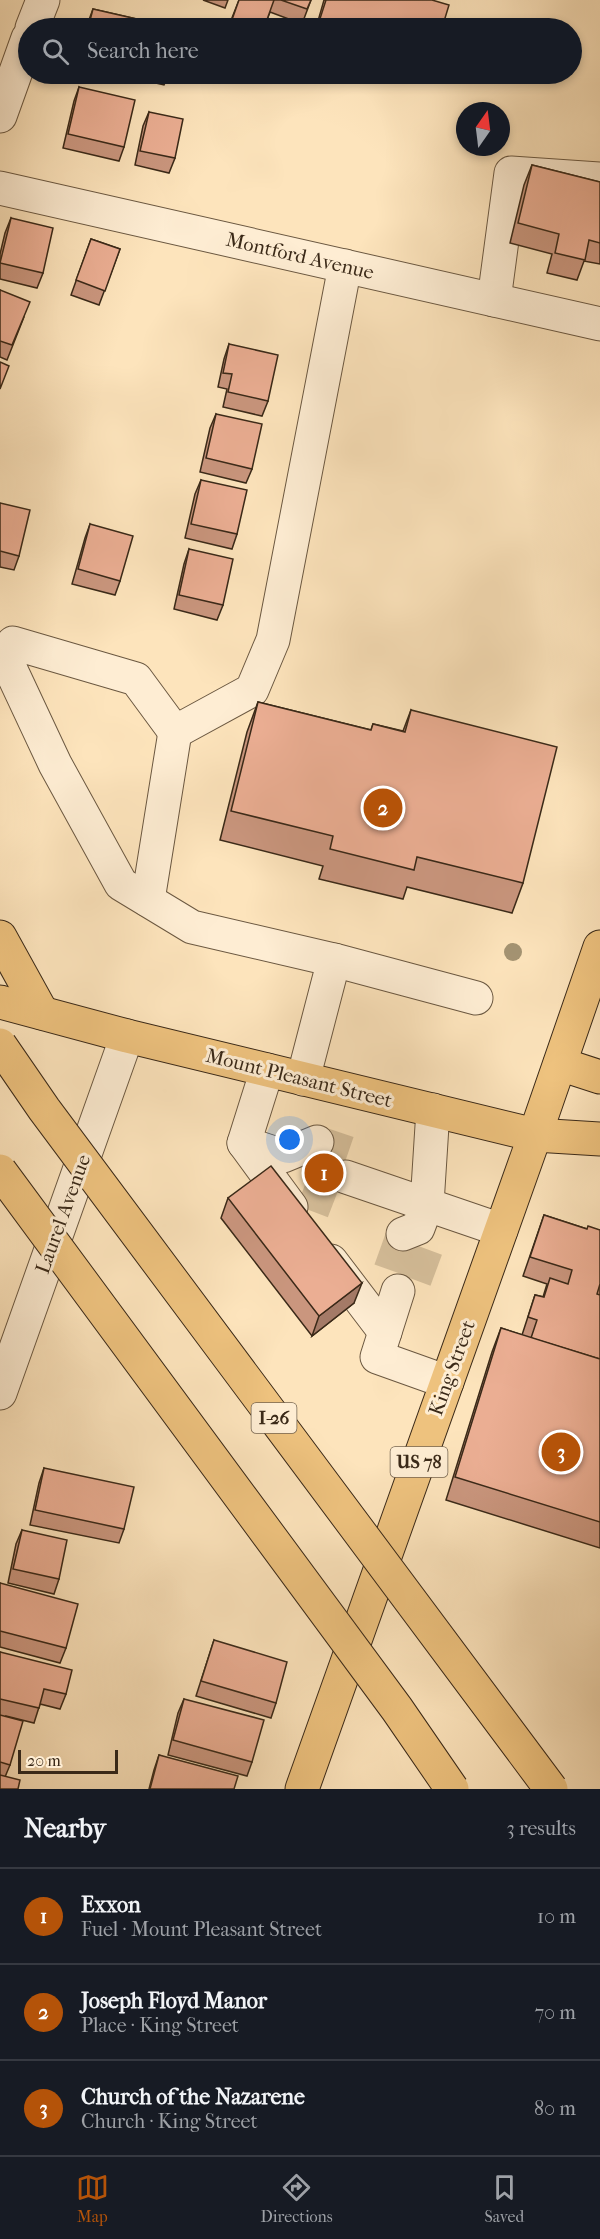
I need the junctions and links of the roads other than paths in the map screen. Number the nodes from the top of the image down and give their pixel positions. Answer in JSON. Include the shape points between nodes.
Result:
{"nodes":[{"id":1,"x":43,"y":0,"type":"edge"},
{"id":2,"x":36,"y":18,"type":"edge"},
{"id":3,"x":18,"y":66,"type":"edge"},
{"id":4,"x":0,"y":116,"type":"edge"},
{"id":5,"x":600,"y":179,"type":"edge"},
{"id":6,"x":0,"y":188,"type":"edge"},
{"id":7,"x":345,"y":266,"type":"junction"},
{"id":8,"x":494,"y":300,"type":"junction"},
{"id":9,"x":600,"y":324,"type":"edge"},
{"id":10,"x":175,"y":732,"type":"junction"},
{"id":11,"x":148,"y":900,"type":"junction"},
{"id":12,"x":0,"y":937,"type":"edge"},
{"id":13,"x":600,"y":947,"type":"edge"},
{"id":14,"x":334,"y":960,"type":"junction"},
{"id":15,"x":476,"y":998,"type":"dead end"},
{"id":16,"x":0,"y":1002,"type":"edge"},
{"id":17,"x":42,"y":1013,"type":"junction"},
{"id":18,"x":127,"y":1036,"type":"junction"},
{"id":19,"x":0,"y":1045,"type":"edge"},
{"id":20,"x":560,"y":1064,"type":"junction"},
{"id":21,"x":267,"y":1070,"type":"junction"},
{"id":22,"x":600,"y":1077,"type":"edge"},
{"id":23,"x":303,"y":1079,"type":"junction"},
{"id":24,"x":433,"y":1110,"type":"junction"},
{"id":25,"x":535,"y":1135,"type":"junction"},
{"id":26,"x":600,"y":1139,"type":"edge"},
{"id":27,"x":244,"y":1143,"type":"junction"},
{"id":28,"x":303,"y":1163,"type":"tunnel mouth"},
{"id":29,"x":0,"y":1171,"type":"edge"},
{"id":30,"x":349,"y":1179,"type":"tunnel mouth"},
{"id":31,"x":419,"y":1228,"type":"junction"},
{"id":32,"x":501,"y":1230,"type":"junction"},
{"id":33,"x":401,"y":1280,"type":"tunnel mouth"},
{"id":34,"x":385,"y":1332,"type":"junction"},
{"id":35,"x":447,"y":1382,"type":"junction"},
{"id":36,"x":0,"y":1393,"type":"edge"},
{"id":37,"x":302,"y":1789,"type":"edge"},
{"id":38,"x":452,"y":1789,"type":"edge"},
{"id":39,"x":551,"y":1789,"type":"edge"}],
"edges":[{"from":1,"to":2,"type":"street"},
{"from":3,"to":4,"type":"street"},
{"from":5,"to":8,"type":"street","via":[[512,172]]},
{"from":6,"to":7,"type":"street","name":"Montford Avenue"},
{"from":7,"to":8,"type":"street","name":"Montford Avenue"},
{"from":7,"to":10,"type":"street","via":[[273,640],[252,690]]},
{"from":8,"to":9,"type":"street","name":"Montford Avenue"},
{"from":10,"to":11,"type":"street"},
{"from":10,"to":11,"type":"street","via":[[136,679],[13,643],[3,653],[55,764],[121,884]]},
{"from":11,"to":14,"type":"street","via":[[192,927]]},
{"from":12,"to":17,"type":"main road"},
{"from":13,"to":20,"type":"main road","name":"King Street","number":"US 78"},
{"from":14,"to":15,"type":"street"},
{"from":14,"to":23,"type":"street"},
{"from":16,"to":17,"type":"main road","name":"Mount Pleasant Street"},
{"from":17,"to":18,"type":"main road","name":"Mount Pleasant Street"},
{"from":18,"to":21,"type":"main road","name":"Mount Pleasant Street"},
{"from":18,"to":36,"type":"street","name":"Laurel Avenue"},
{"from":19,"to":39,"type":"main road","number":"I-26","bridge":true},
{"from":20,"to":22,"type":"main road"},
{"from":20,"to":25,"type":"main road","name":"King Street","number":"US 78"},
{"from":21,"to":23,"type":"main road","name":"Mount Pleasant Street"},
{"from":21,"to":27,"type":"street"},
{"from":23,"to":24,"type":"main road","name":"Mount Pleasant Street"},
{"from":24,"to":25,"type":"main road","name":"Mount Pleasant Street"},
{"from":24,"to":31,"type":"street"},
{"from":25,"to":26,"type":"main road","name":"Mount Pleasant Street"},
{"from":25,"to":32,"type":"main road","name":"King Street","number":"US 78"},
{"from":27,"to":28,"type":"street"},
{"from":27,"to":34,"type":"street"},
{"from":29,"to":38,"type":"main road","bridge":true,"via":[[397,1708]]},
{"from":30,"to":31,"type":"street"},
{"from":31,"to":32,"type":"street"},
{"from":32,"to":35,"type":"main road","name":"King Street","number":"US 78"},
{"from":33,"to":34,"type":"street"},
{"from":34,"to":35,"type":"street","via":[[377,1357]]},
{"from":35,"to":37,"type":"main road","name":"King Street","number":"US 78"}]}
